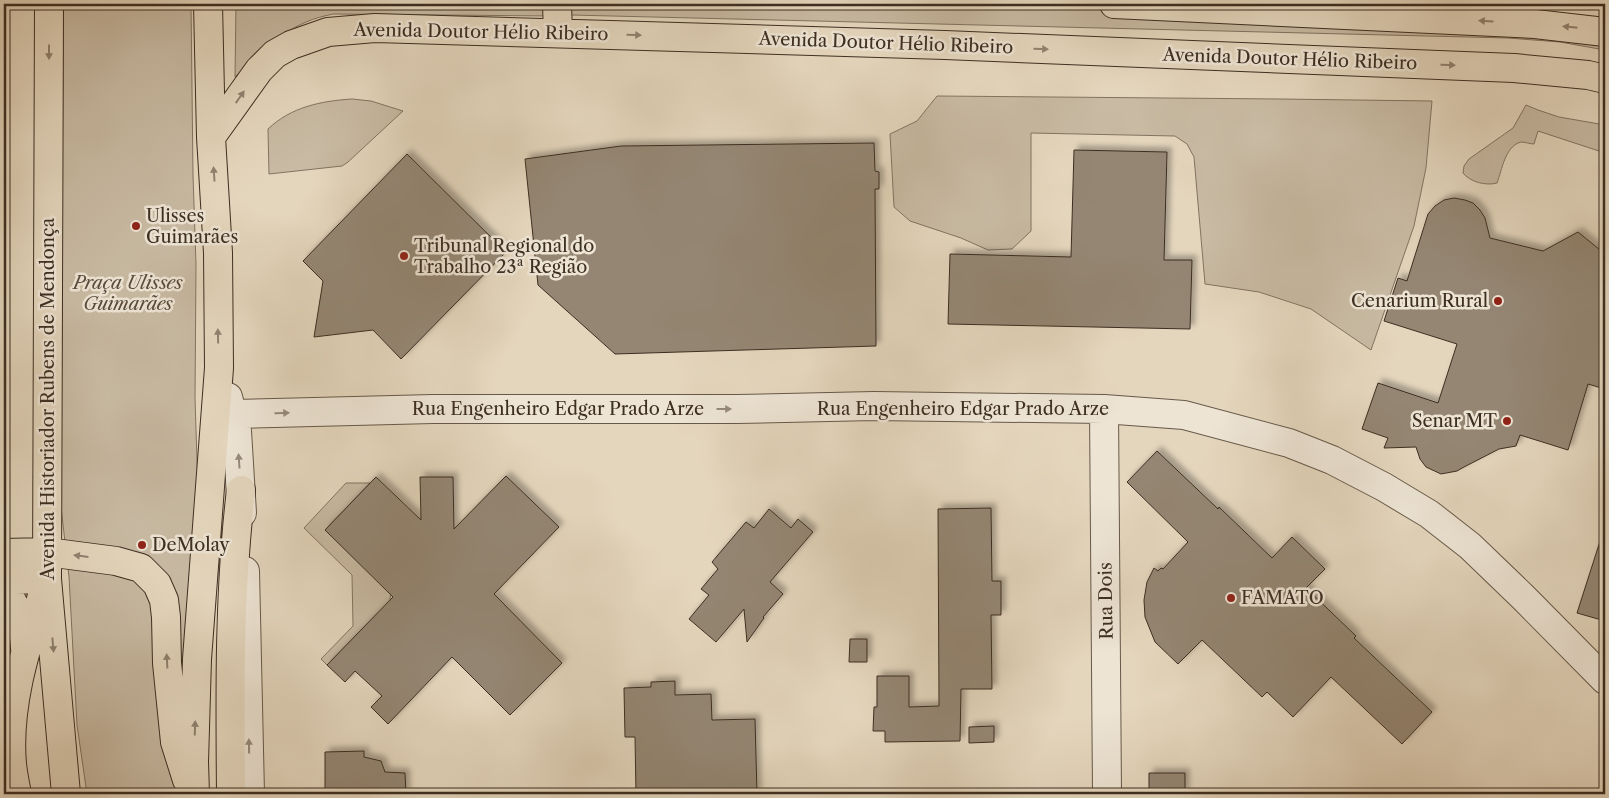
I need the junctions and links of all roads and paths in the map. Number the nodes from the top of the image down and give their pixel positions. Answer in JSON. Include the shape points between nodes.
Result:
{"nodes":[{"id":1,"x":49,"y":4,"type":"edge"},
{"id":2,"x":208,"y":4,"type":"edge"},
{"id":3,"x":557,"y":4,"type":"edge"},
{"id":4,"x":1114,"y":4,"type":"edge"},
{"id":5,"x":1605,"y":32,"type":"edge"},
{"id":6,"x":558,"y":33,"type":"junction"},
{"id":7,"x":1605,"y":79,"type":"edge"},
{"id":8,"x":211,"y":137,"type":"junction"},
{"id":9,"x":1104,"y":408,"type":"junction"},
{"id":10,"x":225,"y":417,"type":"junction"},
{"id":11,"x":241,"y":490,"type":"junction"},
{"id":12,"x":47,"y":552,"type":"junction"},
{"id":13,"x":4,"y":553,"type":"edge"},
{"id":14,"x":47,"y":579,"type":"junction"},
{"id":15,"x":4,"y":580,"type":"edge"},
{"id":16,"x":4,"y":589,"type":"edge"},
{"id":17,"x":25,"y":652,"type":"junction"},
{"id":18,"x":1605,"y":680,"type":"edge"},
{"id":19,"x":230,"y":697,"type":"junction"},
{"id":20,"x":17,"y":794,"type":"edge"},
{"id":21,"x":66,"y":794,"type":"edge"},
{"id":22,"x":193,"y":794,"type":"edge"},
{"id":23,"x":231,"y":794,"type":"edge"},
{"id":24,"x":250,"y":794,"type":"edge"},
{"id":25,"x":1107,"y":794,"type":"edge"}],
"edges":[{"from":1,"to":12,"type":"main road","name":"Avenida Historiador Rubens de Mendonça","one_way":true},
{"from":2,"to":8,"type":"main road"},
{"from":3,"to":6,"type":"main road"},
{"from":5,"to":4,"type":"main road","one_way":true,"via":[[1535,24]]},
{"from":6,"to":7,"type":"main road","name":"Avenida Doutor Hélio Ribeiro","one_way":true,"via":[[1514,68]]},
{"from":8,"to":6,"type":"main road","name":"Avenida Doutor Hélio Ribeiro","one_way":true,"via":[[259,70],[275,54],[290,45],[328,32],[375,28]]},
{"from":10,"to":8,"type":"main road","one_way":true,"via":[[219,368],[218,253]]},
{"from":10,"to":9,"type":"street","name":"Rua Engenheiro Edgar Prado Arze","one_way":true,"via":[[434,409]]},
{"from":9,"to":18,"type":"street","name":"Rua Engenheiro Edgar Prado Arze","via":[[1184,415],[1289,443],[1332,460],[1384,487],[1429,514],[1470,546]]},
{"from":9,"to":25,"type":"street","name":"Rua Dois"},
{"from":11,"to":10,"type":"street","one_way":true,"via":[[237,431]]},
{"from":10,"to":19,"type":"main road","via":[[223,604]]},
{"from":22,"to":10,"type":"main road","one_way":true,"via":[[197,659]]},
{"from":11,"to":19,"type":"main road","via":[[235,538]]},
{"from":24,"to":11,"type":"street","one_way":true},
{"from":12,"to":13,"type":"main road"},
{"from":12,"to":14,"type":"main road","name":"Avenida Historiador Rubens de Mendonça"},
{"from":22,"to":12,"type":"main road","one_way":true,"via":[[175,742],[164,600],[156,584],[141,568],[129,563]]},
{"from":14,"to":15,"type":"main road"},
{"from":14,"to":17,"type":"main road"},
{"from":14,"to":21,"type":"main road","name":"Avenida Historiador Rubens de Mendonça","one_way":true},
{"from":16,"to":17,"type":"main road","via":[[18,613]]},
{"from":17,"to":20,"type":"main road","via":[[12,720],[12,763]]},
{"from":19,"to":23,"type":"main road"}]}
